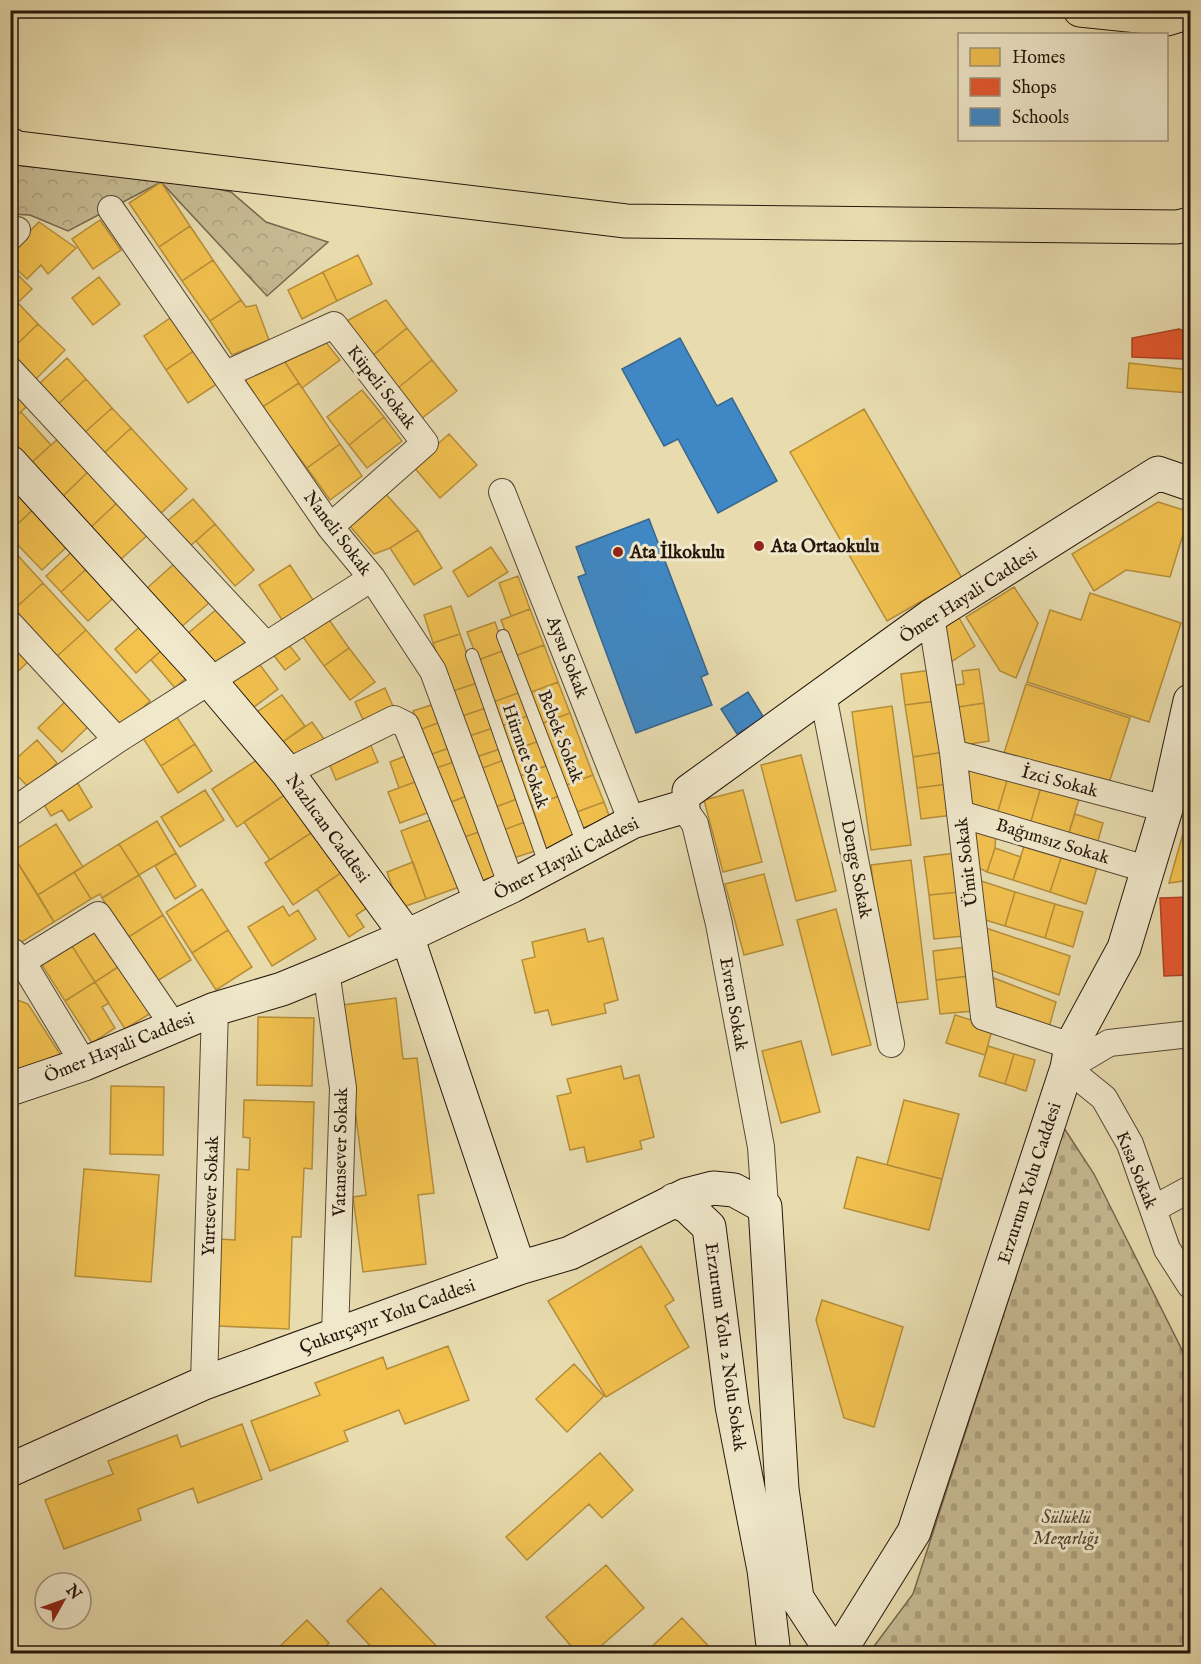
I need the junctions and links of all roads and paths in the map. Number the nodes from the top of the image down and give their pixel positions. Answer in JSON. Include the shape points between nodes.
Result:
{"nodes":[{"id":1,"x":1080,"y":10,"type":"edge"},
{"id":2,"x":1191,"y":12,"type":"edge"},
{"id":3,"x":14,"y":146,"type":"edge"},
{"id":4,"x":111,"y":209,"type":"dead end"},
{"id":5,"x":1191,"y":225,"type":"edge"},
{"id":6,"x":10,"y":370,"type":"edge"},
{"id":7,"x":226,"y":374,"type":"junction"},
{"id":8,"x":10,"y":462,"type":"edge"},
{"id":9,"x":1191,"y":484,"type":"edge"},
{"id":10,"x":502,"y":492,"type":"dead end"},
{"id":11,"x":330,"y":527,"type":"junction"},
{"id":12,"x":372,"y":578,"type":"junction"},
{"id":13,"x":931,"y":616,"type":"junction"},
{"id":14,"x":10,"y":624,"type":"edge"},
{"id":15,"x":503,"y":636,"type":"dead end"},
{"id":16,"x":265,"y":644,"type":"junction"},
{"id":17,"x":472,"y":655,"type":"dead end"},
{"id":18,"x":210,"y":681,"type":"junction"},
{"id":19,"x":823,"y":694,"type":"junction"},
{"id":20,"x":1191,"y":701,"type":"edge"},
{"id":21,"x":117,"y":740,"type":"junction"},
{"id":22,"x":953,"y":753,"type":"junction"},
{"id":23,"x":287,"y":772,"type":"junction"},
{"id":24,"x":686,"y":799,"type":"junction"},
{"id":25,"x":1166,"y":809,"type":"junction"},
{"id":26,"x":10,"y":813,"type":"edge"},
{"id":27,"x":960,"y":814,"type":"junction"},
{"id":28,"x":632,"y":822,"type":"junction"},
{"id":29,"x":584,"y":848,"type":"junction"},
{"id":30,"x":546,"y":868,"type":"junction"},
{"id":31,"x":1146,"y":869,"type":"junction"},
{"id":32,"x":512,"y":886,"type":"junction"},
{"id":33,"x":478,"y":903,"type":"junction"},
{"id":34,"x":407,"y":936,"type":"junction"},
{"id":35,"x":15,"y":961,"type":"edge"},
{"id":36,"x":326,"y":971,"type":"junction"},
{"id":37,"x":216,"y":1009,"type":"junction"},
{"id":38,"x":173,"y":1025,"type":"junction"},
{"id":39,"x":1191,"y":1034,"type":"edge"},
{"id":40,"x":891,"y":1044,"type":"dead end"},
{"id":41,"x":1069,"y":1057,"type":"junction"},
{"id":42,"x":84,"y":1064,"type":"junction"},
{"id":43,"x":10,"y":1089,"type":"edge"},
{"id":44,"x":1191,"y":1189,"type":"edge"},
{"id":45,"x":674,"y":1200,"type":"junction"},
{"id":46,"x":765,"y":1207,"type":"junction"},
{"id":47,"x":1153,"y":1209,"type":"junction"},
{"id":48,"x":519,"y":1268,"type":"junction"},
{"id":49,"x":1191,"y":1285,"type":"edge"},
{"id":50,"x":335,"y":1335,"type":"junction"},
{"id":51,"x":204,"y":1383,"type":"junction"},
{"id":52,"x":10,"y":1470,"type":"edge"},
{"id":53,"x":745,"y":1474,"type":"junction"},
{"id":54,"x":781,"y":1475,"type":"junction"},
{"id":55,"x":774,"y":1653,"type":"edge"},
{"id":56,"x":839,"y":1653,"type":"edge"}],
"edges":[{"from":1,"to":2,"type":"main road","via":[[1167,19]]},
{"from":3,"to":5,"type":"main road","via":[[626,221]]},
{"from":4,"to":7,"type":"street","name":"Naneli Sokak"},
{"from":6,"to":16,"type":"street"},
{"from":7,"to":11,"type":"street","name":"Naneli Sokak"},
{"from":7,"to":11,"type":"street","name":"Küpeli Sokak","via":[[334,324],[425,443]]},
{"from":8,"to":18,"type":"street","name":"Nazlıcan Caddesi"},
{"from":9,"to":13,"type":"street","name":"Ömer Hayali Caddesi","via":[[1158,473]]},
{"from":10,"to":28,"type":"street","name":"Aysu Sokak"},
{"from":11,"to":12,"type":"street","name":"Naneli Sokak"},
{"from":12,"to":16,"type":"street"},
{"from":12,"to":32,"type":"street","name":"Naneli Sokak","via":[[433,671]]},
{"from":13,"to":19,"type":"street","name":"Ömer Hayali Caddesi"},
{"from":13,"to":22,"type":"street","name":"Ümit Sokak"},
{"from":14,"to":21,"type":"street"},
{"from":15,"to":29,"type":"lane","name":"Bebek Sokak"},
{"from":16,"to":18,"type":"street"},
{"from":17,"to":30,"type":"lane","name":"Hürmet Sokak"},
{"from":18,"to":21,"type":"street"},
{"from":18,"to":23,"type":"street","name":"Nazlıcan Caddesi"},
{"from":19,"to":24,"type":"street","name":"Ömer Hayali Caddesi"},
{"from":19,"to":40,"type":"street","name":"Denge Sokak"},
{"from":20,"to":25,"type":"street","name":"Erzurum Yolu Caddesi"},
{"from":21,"to":26,"type":"street"},
{"from":22,"to":25,"type":"street","name":"İzci Sokak"},
{"from":22,"to":27,"type":"street","name":"Ümit Sokak"},
{"from":23,"to":33,"type":"street","via":[[394,719],[406,725]]},
{"from":23,"to":34,"type":"street","name":"Nazlıcan Caddesi"},
{"from":24,"to":28,"type":"street","name":"Ömer Hayali Caddesi"},
{"from":24,"to":46,"type":"street","name":"Evren Sokak","via":[[719,924],[761,1147]]},
{"from":25,"to":31,"type":"street","name":"Erzurum Yolu Caddesi"},
{"from":27,"to":31,"type":"street","name":"Bağımsız Sokak"},
{"from":27,"to":41,"type":"street","name":"Ümit Sokak","via":[[984,1017]]},
{"from":28,"to":29,"type":"street","name":"Ömer Hayali Caddesi"},
{"from":29,"to":30,"type":"street","name":"Ömer Hayali Caddesi"},
{"from":30,"to":32,"type":"street","name":"Ömer Hayali Caddesi"},
{"from":31,"to":41,"type":"street","name":"Erzurum Yolu Caddesi","via":[[1124,948]]},
{"from":32,"to":33,"type":"street","name":"Ömer Hayali Caddesi"},
{"from":33,"to":34,"type":"street","name":"Ömer Hayali Caddesi"},
{"from":34,"to":36,"type":"street","name":"Ömer Hayali Caddesi"},
{"from":34,"to":48,"type":"street","name":"Nazlıcan Caddesi"},
{"from":35,"to":38,"type":"street","via":[[98,915]]},
{"from":35,"to":42,"type":"street"},
{"from":36,"to":37,"type":"street","name":"Ömer Hayali Caddesi"},
{"from":36,"to":50,"type":"street","name":"Vatansever Sokak","via":[[343,1088]]},
{"from":37,"to":38,"type":"street","name":"Ömer Hayali Caddesi"},
{"from":37,"to":51,"type":"street","name":"Yurtsever Sokak"},
{"from":38,"to":42,"type":"street","name":"Ömer Hayali Caddesi"},
{"from":39,"to":41,"type":"street","via":[[1109,1043]]},
{"from":41,"to":47,"type":"street","name":"Kısa Sokak","via":[[1104,1098],[1130,1144]]},
{"from":41,"to":56,"type":"street","name":"Erzurum Yolu Caddesi","via":[[914,1532]]},
{"from":42,"to":43,"type":"street","name":"Ömer Hayali Caddesi"},
{"from":44,"to":47,"type":"street"},
{"from":45,"to":46,"type":"street","name":"Çukurçayır Yolu Caddesi","via":[[713,1188],[734,1190]]},
{"from":45,"to":48,"type":"street","name":"Çukurçayır Yolu Caddesi","via":[[570,1253]]},
{"from":45,"to":53,"type":"street","name":"Erzurum Yolu 2 Nolu Sokak","via":[[694,1211],[709,1227],[732,1406]]},
{"from":46,"to":54,"type":"street"},
{"from":47,"to":49,"type":"street","name":"Kısa Sokak","via":[[1167,1249]]},
{"from":48,"to":50,"type":"street","name":"Çukurçayır Yolu Caddesi"},
{"from":50,"to":51,"type":"street","name":"Çukurçayır Yolu Caddesi"},
{"from":51,"to":52,"type":"street","name":"Çukurçayır Yolu Caddesi"},
{"from":53,"to":54,"type":"street","name":"Erzurum Yolu 2 Nolu Sokak"},
{"from":53,"to":55,"type":"street","name":"Erzurum Yolu 2 Nolu Sokak","via":[[764,1570]]},
{"from":54,"to":56,"type":"street","via":[[797,1598],[825,1641]]}]}
